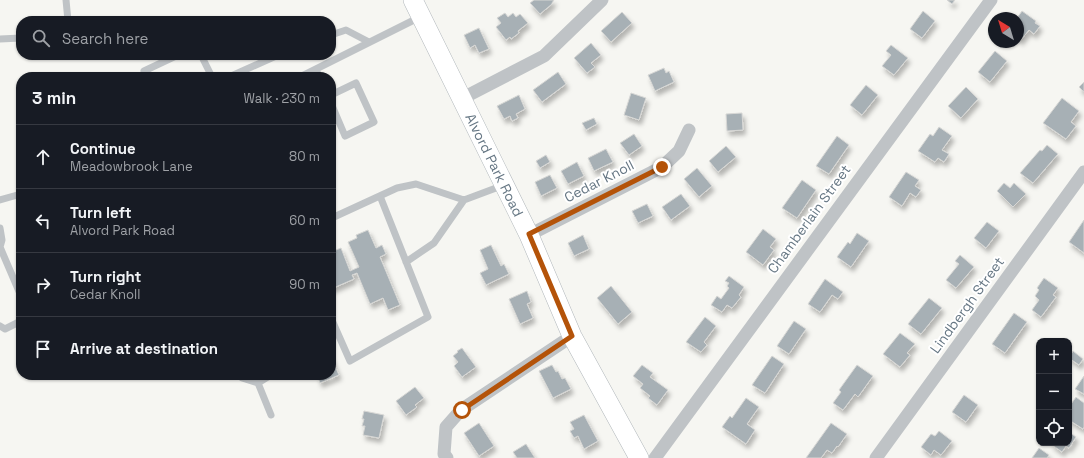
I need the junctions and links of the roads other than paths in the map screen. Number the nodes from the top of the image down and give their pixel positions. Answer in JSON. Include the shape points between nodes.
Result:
{"nodes":[{"id":1,"x":66,"y":0,"type":"edge"},
{"id":2,"x":602,"y":0,"type":"edge"},
{"id":3,"x":991,"y":0,"type":"edge"},
{"id":4,"x":417,"y":8,"type":"edge"},
{"id":5,"x":68,"y":16,"type":"edge"},
{"id":6,"x":336,"y":34,"type":"edge"},
{"id":7,"x":16,"y":38,"type":"edge"},
{"id":8,"x":0,"y":39,"type":"edge"},
{"id":9,"x":369,"y":42,"type":"junction"},
{"id":10,"x":336,"y":59,"type":"edge"},
{"id":11,"x":167,"y":60,"type":"edge"},
{"id":12,"x":204,"y":60,"type":"edge"},
{"id":13,"x":266,"y":60,"type":"edge"},
{"id":14,"x":334,"y":60,"type":"edge"},
{"id":15,"x":316,"y":69,"type":"junction"},
{"id":16,"x":144,"y":71,"type":"dead end"},
{"id":17,"x":210,"y":72,"type":"edge"},
{"id":18,"x":240,"y":72,"type":"edge"},
{"id":19,"x":310,"y":72,"type":"edge"},
{"id":20,"x":317,"y":72,"type":"edge"},
{"id":21,"x":336,"y":93,"type":"edge"},
{"id":22,"x":461,"y":99,"type":"junction"},
{"id":23,"x":336,"y":114,"type":"edge"},
{"id":24,"x":689,"y":130,"type":"dead end"},
{"id":25,"x":1084,"y":172,"type":"edge"},
{"id":26,"x":504,"y":185,"type":"junction"},
{"id":27,"x":16,"y":195,"type":"edge"},
{"id":28,"x":380,"y":196,"type":"junction"},
{"id":29,"x":0,"y":200,"type":"edge"},
{"id":30,"x":464,"y":200,"type":"junction"},
{"id":31,"x":336,"y":216,"type":"edge"},
{"id":32,"x":0,"y":228,"type":"edge"},
{"id":33,"x":529,"y":234,"type":"junction"},
{"id":34,"x":406,"y":262,"type":"junction"},
{"id":35,"x":16,"y":284,"type":"edge"},
{"id":36,"x":16,"y":324,"type":"edge"},
{"id":37,"x":0,"y":326,"type":"edge"},
{"id":38,"x":336,"y":329,"type":"edge"},
{"id":39,"x":572,"y":336,"type":"junction"},
{"id":40,"x":248,"y":380,"type":"edge"},
{"id":41,"x":263,"y":380,"type":"edge"},
{"id":42,"x":258,"y":383,"type":"junction"},
{"id":43,"x":271,"y":415,"type":"dead end"},
{"id":44,"x":446,"y":458,"type":"edge"},
{"id":45,"x":639,"y":458,"type":"edge"},
{"id":46,"x":654,"y":458,"type":"edge"},
{"id":47,"x":876,"y":458,"type":"edge"}],
"edges":[{"from":1,"to":5,"type":"lane"},
{"from":2,"to":22,"type":"street","via":[[544,56]]},
{"from":3,"to":46,"type":"street","name":"Chamberlain Street"},
{"from":4,"to":9,"type":"lane"},
{"from":4,"to":22,"type":"street","name":"Alvord Park Road"},
{"from":6,"to":9,"type":"lane","via":[[346,30]]},
{"from":7,"to":8,"type":"lane"},
{"from":9,"to":10,"type":"lane"},
{"from":11,"to":16,"type":"lane"},
{"from":12,"to":17,"type":"lane"},
{"from":13,"to":18,"type":"lane"},
{"from":14,"to":15,"type":"lane"},
{"from":15,"to":19,"type":"lane"},
{"from":15,"to":20,"type":"lane"},
{"from":21,"to":23,"type":"lane","via":[[356,83],[374,122],[346,136]]},
{"from":22,"to":26,"type":"street","name":"Alvord Park Road"},
{"from":24,"to":33,"type":"street","name":"Cedar Knoll","via":[[679,151],[662,167]]},
{"from":25,"to":47,"type":"street","name":"Lindbergh Street"},
{"from":26,"to":30,"type":"lane"},
{"from":26,"to":33,"type":"street","name":"Alvord Park Road"},
{"from":27,"to":29,"type":"lane"},
{"from":28,"to":30,"type":"lane","via":[[397,188],[416,184]]},
{"from":28,"to":31,"type":"lane"},
{"from":28,"to":34,"type":"lane"},
{"from":30,"to":34,"type":"lane","via":[[434,243]]},
{"from":32,"to":35,"type":"lane","via":[[0,247]]},
{"from":33,"to":39,"type":"street","name":"Alvord Park Road"},
{"from":34,"to":38,"type":"lane","via":[[428,317],[350,360]]},
{"from":36,"to":37,"type":"lane","via":[[5,329]]},
{"from":39,"to":44,"type":"street","via":[[462,410],[446,427]]},
{"from":39,"to":45,"type":"street","name":"Alvord Park Road"},
{"from":40,"to":42,"type":"lane"},
{"from":41,"to":42,"type":"lane"},
{"from":42,"to":43,"type":"lane"}]}
